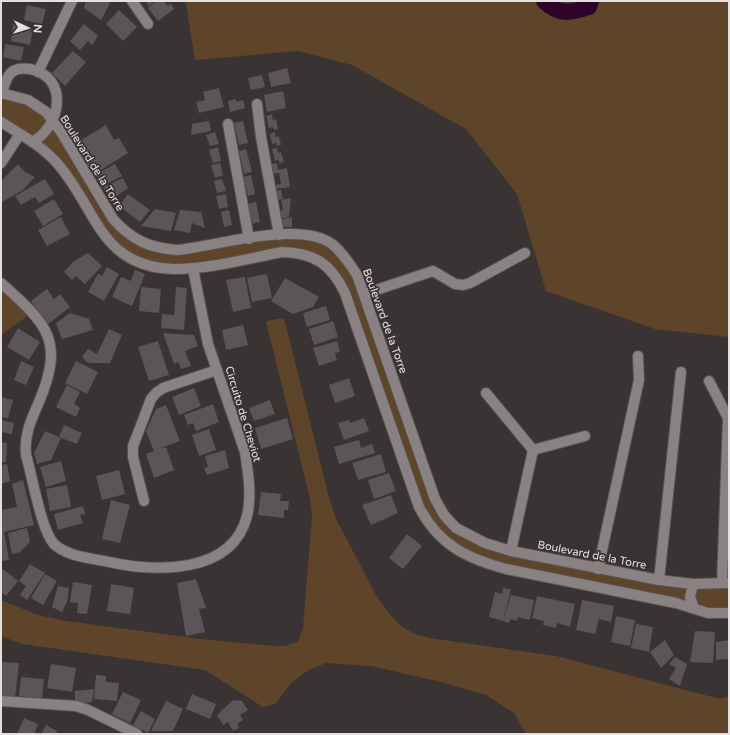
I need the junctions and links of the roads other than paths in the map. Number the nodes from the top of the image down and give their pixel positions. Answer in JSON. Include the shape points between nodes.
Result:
{"nodes":[{"id":1,"x":72,"y":1,"type":"edge"},
{"id":2,"x":132,"y":1,"type":"edge"},
{"id":3,"x":148,"y":24,"type":"dead end"},
{"id":4,"x":38,"y":72,"type":"junction"},
{"id":5,"x":1,"y":94,"type":"edge"},
{"id":6,"x":257,"y":104,"type":"dead end"},
{"id":7,"x":52,"y":120,"type":"junction"},
{"id":8,"x":1,"y":122,"type":"edge"},
{"id":9,"x":228,"y":124,"type":"dead end"},
{"id":10,"x":20,"y":134,"type":"junction"},
{"id":11,"x":32,"y":142,"type":"junction"},
{"id":12,"x":1,"y":163,"type":"edge"},
{"id":13,"x":279,"y":235,"type":"junction"},
{"id":14,"x":249,"y":239,"type":"junction"},
{"id":15,"x":525,"y":253,"type":"dead end"},
{"id":16,"x":193,"y":268,"type":"junction"},
{"id":17,"x":1,"y":283,"type":"edge"},
{"id":18,"x":364,"y":294,"type":"junction"},
{"id":19,"x":638,"y":356,"type":"dead end"},
{"id":20,"x":217,"y":370,"type":"junction"},
{"id":21,"x":681,"y":372,"type":"dead end"},
{"id":22,"x":708,"y":381,"type":"dead end"},
{"id":23,"x":486,"y":393,"type":"dead end"},
{"id":24,"x":585,"y":436,"type":"dead end"},
{"id":25,"x":533,"y":450,"type":"junction"},
{"id":26,"x":144,"y":501,"type":"dead end"},
{"id":27,"x":511,"y":551,"type":"junction"},
{"id":28,"x":598,"y":569,"type":"junction"},
{"id":29,"x":659,"y":580,"type":"junction"},
{"id":30,"x":725,"y":583,"type":"edge"},
{"id":31,"x":693,"y":584,"type":"junction"},
{"id":32,"x":694,"y":608,"type":"junction"},
{"id":33,"x":729,"y":613,"type":"edge"},
{"id":34,"x":1,"y":701,"type":"edge"},
{"id":35,"x":137,"y":734,"type":"edge"}],
"edges":[{"from":1,"to":4,"type":"street"},
{"from":2,"to":3,"type":"street"},
{"from":4,"to":5,"type":"street","via":[[23,68],[11,72]]},
{"from":4,"to":7,"type":"street","via":[[51,80],[56,92]]},
{"from":5,"to":7,"type":"street","name":"Boulevard de la Torre","via":[[28,100],[39,106]]},
{"from":6,"to":13,"type":"street"},
{"from":7,"to":11,"type":"street","via":[[46,131]]},
{"from":7,"to":14,"type":"street","name":"Boulevard de la Torre","via":[[113,219],[145,245],[178,250]]},
{"from":8,"to":10,"type":"street"},
{"from":9,"to":14,"type":"street"},
{"from":10,"to":11,"type":"street"},
{"from":10,"to":12,"type":"street"},
{"from":11,"to":16,"type":"street","via":[[46,152],[64,172],[98,228],[110,243],[124,254],[154,266]]},
{"from":13,"to":14,"type":"street","name":"Boulevard de la Torre"},
{"from":13,"to":18,"type":"street","name":"Boulevard de la Torre","via":[[305,234],[331,244],[349,262]]},
{"from":15,"to":18,"type":"street","via":[[470,284],[455,284],[433,271]]},
{"from":16,"to":20,"type":"street","name":"Circuito de Cheviot","via":[[205,334]]},
{"from":16,"to":32,"type":"street","via":[[282,252],[296,252],[327,265],[345,293],[419,507],[433,530],[458,551],[506,569]]},
{"from":17,"to":20,"type":"street","name":"Circuito de Cheviot","via":[[33,312],[48,336],[51,367],[27,429],[25,442],[46,533],[54,544],[64,551],[123,565],[160,569],[211,558],[228,547],[239,534],[248,503],[248,470],[245,452]]},
{"from":18,"to":27,"type":"street","name":"Boulevard de la Torre","via":[[435,498],[444,515],[456,528],[485,543]]},
{"from":19,"to":28,"type":"street","via":[[639,380]]},
{"from":20,"to":26,"type":"street","via":[[163,388],[151,400],[133,446],[133,457]]},
{"from":21,"to":29,"type":"street"},
{"from":22,"to":30,"type":"street","via":[[728,418]]},
{"from":23,"to":25,"type":"street"},
{"from":24,"to":25,"type":"street"},
{"from":25,"to":27,"type":"street"},
{"from":27,"to":28,"type":"street","name":"Boulevard de la Torre"},
{"from":28,"to":29,"type":"street","name":"Boulevard de la Torre"},
{"from":29,"to":31,"type":"street","name":"Boulevard de la Torre"},
{"from":30,"to":31,"type":"street","name":"Boulevard de la Torre"},
{"from":31,"to":32,"type":"street","via":[[690,597]]},
{"from":32,"to":33,"type":"street"},
{"from":34,"to":35,"type":"street","via":[[76,706]]}]}
